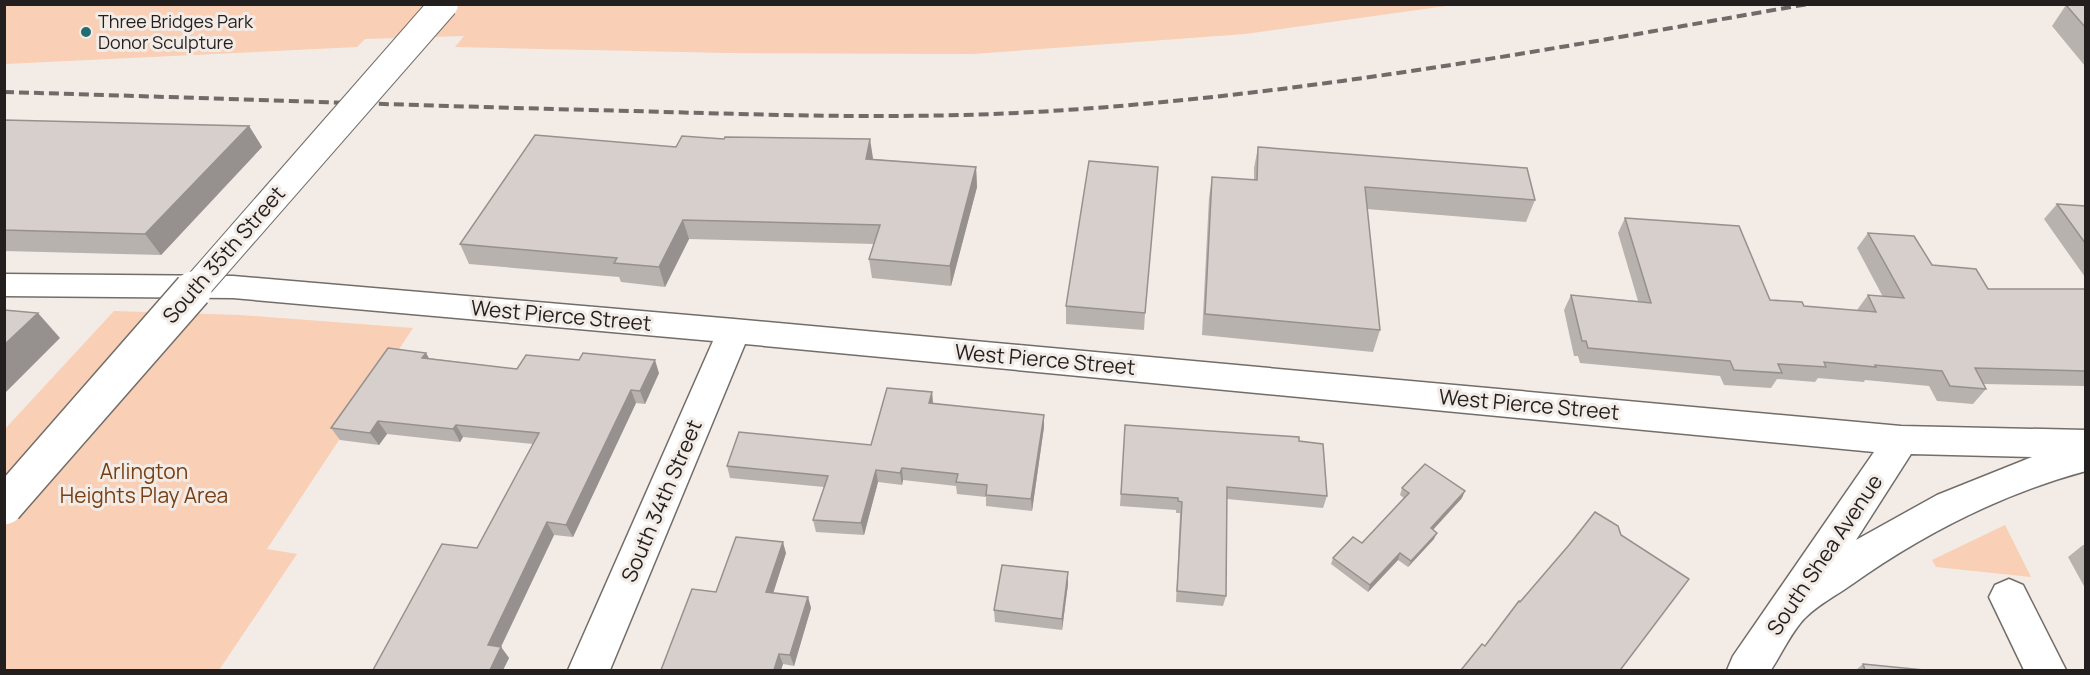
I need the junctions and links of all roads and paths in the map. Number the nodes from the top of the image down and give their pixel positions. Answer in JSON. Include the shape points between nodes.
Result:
{"nodes":[{"id":1,"x":444,"y":4,"type":"edge"},
{"id":2,"x":4,"y":285,"type":"edge"},
{"id":3,"x":734,"y":331,"type":"junction"},
{"id":4,"x":1901,"y":440,"type":"junction"},
{"id":5,"x":2085,"y":444,"type":"edge"},
{"id":6,"x":2085,"y":456,"type":"edge"},
{"id":7,"x":4,"y":506,"type":"edge"},
{"id":8,"x":2009,"y":597,"type":"dead end"},
{"id":9,"x":1791,"y":605,"type":"junction"},
{"id":10,"x":590,"y":670,"type":"edge"},
{"id":11,"x":1748,"y":670,"type":"edge"},
{"id":12,"x":2045,"y":670,"type":"edge"}],
"edges":[{"from":1,"to":7,"type":"street","name":"South 35th Street","bridge":true},
{"from":2,"to":3,"type":"street","name":"West Pierce Street","via":[[233,287]]},
{"from":3,"to":4,"type":"street","name":"West Pierce Street"},
{"from":3,"to":10,"type":"street","name":"South 34th Street"},
{"from":4,"to":5,"type":"street","name":"West Pierce Street"},
{"from":4,"to":9,"type":"street","name":"South Shea Avenue"},
{"from":6,"to":9,"type":"street","via":[[2033,472],[1950,506],[1875,548]]},
{"from":8,"to":12,"type":"street"},
{"from":9,"to":11,"type":"street","name":"South Shea Avenue"}]}
